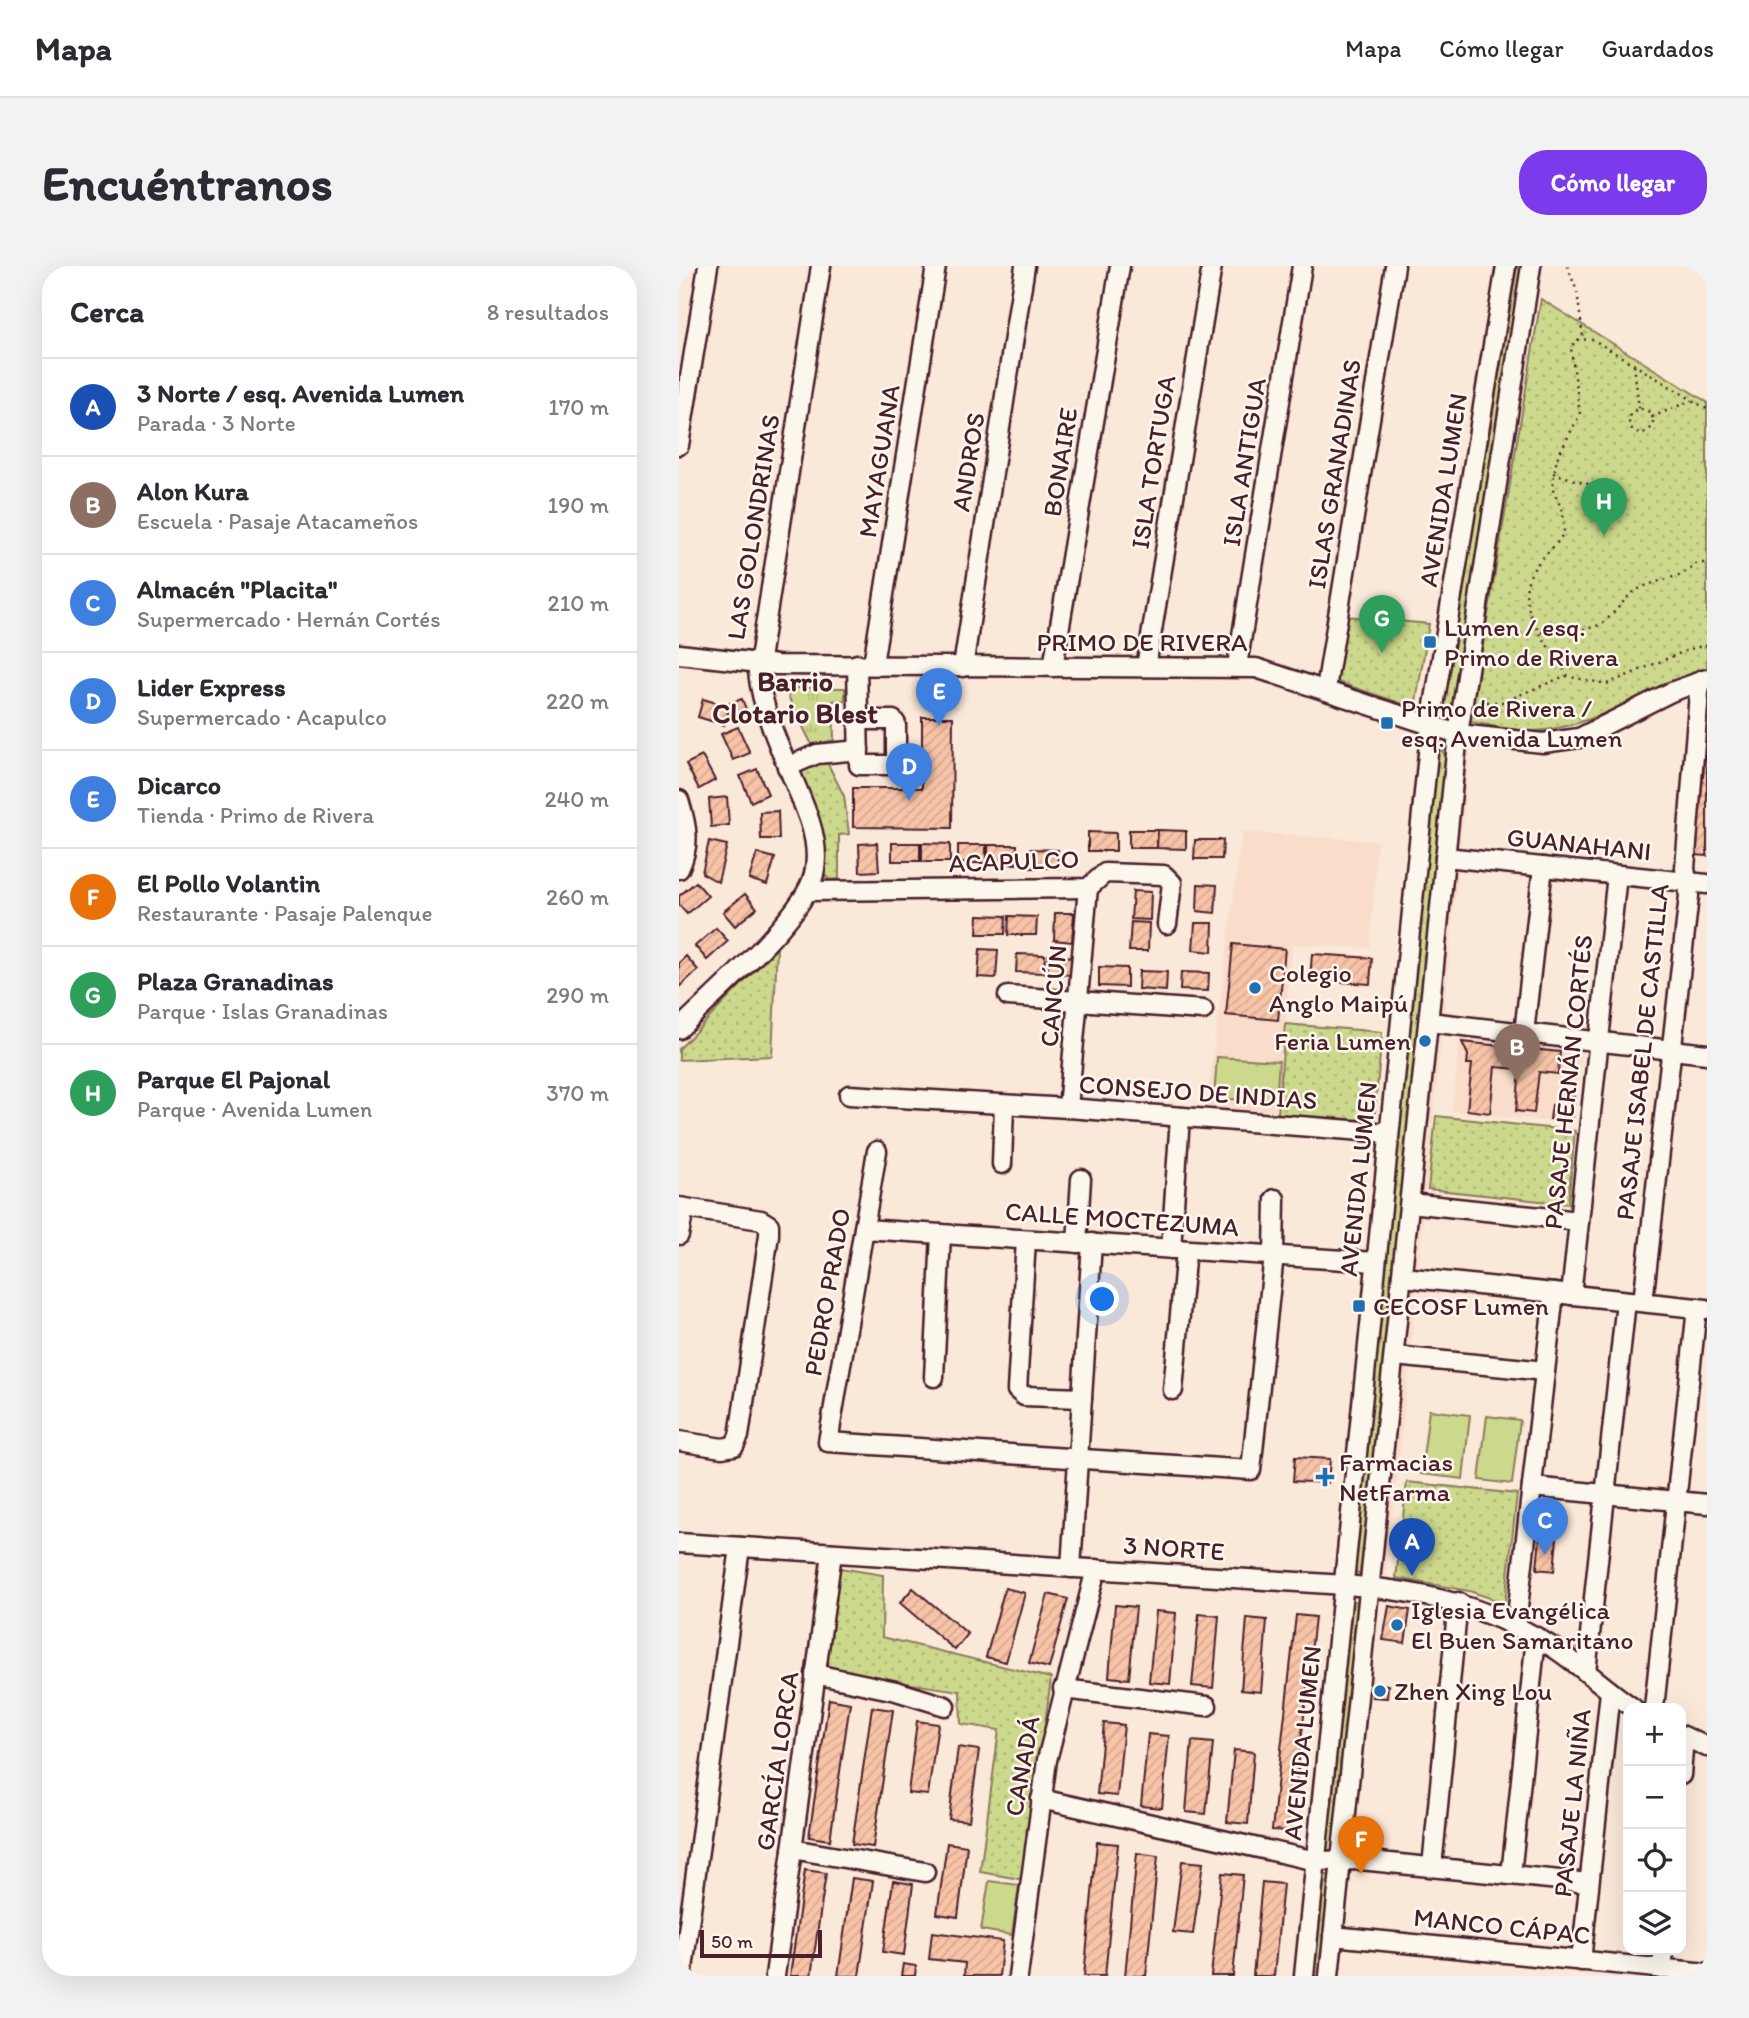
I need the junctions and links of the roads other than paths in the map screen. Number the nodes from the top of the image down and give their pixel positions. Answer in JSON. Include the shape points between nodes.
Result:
{"nodes":[{"id":1,"x":708,"y":266,"type":"edge"},
{"id":2,"x":821,"y":266,"type":"edge"},
{"id":3,"x":936,"y":266,"type":"edge"},
{"id":4,"x":1025,"y":266,"type":"edge"},
{"id":5,"x":1120,"y":266,"type":"edge"},
{"id":6,"x":1212,"y":266,"type":"edge"},
{"id":7,"x":1302,"y":266,"type":"edge"},
{"id":8,"x":1395,"y":266,"type":"edge"},
{"id":9,"x":1506,"y":266,"type":"edge"},
{"id":10,"x":1531,"y":266,"type":"edge"},
{"id":11,"x":679,"y":445,"type":"edge"},
{"id":12,"x":679,"y":654,"type":"edge"},
{"id":13,"x":758,"y":664,"type":"junction"},
{"id":14,"x":865,"y":664,"type":"junction"},
{"id":15,"x":1237,"y":666,"type":"junction"},
{"id":16,"x":963,"y":667,"type":"junction"},
{"id":17,"x":1053,"y":667,"type":"junction"},
{"id":18,"x":1146,"y":667,"type":"junction"},
{"id":19,"x":1703,"y":679,"type":"edge"},
{"id":20,"x":1326,"y":690,"type":"junction"},
{"id":21,"x":859,"y":720,"type":"junction"},
{"id":22,"x":1431,"y":724,"type":"junction"},
{"id":23,"x":1458,"y":734,"type":"junction"},
{"id":24,"x":859,"y":750,"type":"junction"},
{"id":25,"x":787,"y":767,"type":"junction"},
{"id":26,"x":679,"y":800,"type":"edge"},
{"id":27,"x":1445,"y":857,"type":"junction"},
{"id":28,"x":1543,"y":867,"type":"junction"},
{"id":29,"x":679,"y":869,"type":"edge"},
{"id":30,"x":1617,"y":875,"type":"junction"},
{"id":31,"x":1687,"y":882,"type":"junction"},
{"id":32,"x":1707,"y":884,"type":"edge"},
{"id":33,"x":1089,"y":888,"type":"junction"},
{"id":34,"x":808,"y":891,"type":"junction"},
{"id":35,"x":1167,"y":925,"type":"dead end"},
{"id":36,"x":1008,"y":996,"type":"dead end"},
{"id":37,"x":1080,"y":1001,"type":"junction"},
{"id":38,"x":1203,"y":1010,"type":"dead end"},
{"id":39,"x":1429,"y":1022,"type":"junction"},
{"id":40,"x":679,"y":1029,"type":"edge"},
{"id":41,"x":1524,"y":1033,"type":"junction"},
{"id":42,"x":1598,"y":1042,"type":"junction"},
{"id":43,"x":1672,"y":1050,"type":"junction"},
{"id":44,"x":1707,"y":1054,"type":"edge"},
{"id":45,"x":849,"y":1095,"type":"dead end"},
{"id":46,"x":1004,"y":1105,"type":"junction"},
{"id":47,"x":1068,"y":1108,"type":"junction"},
{"id":48,"x":1180,"y":1117,"type":"junction"},
{"id":49,"x":1388,"y":1133,"type":"junction"},
{"id":50,"x":877,"y":1151,"type":"dead end"},
{"id":51,"x":1002,"y":1164,"type":"dead end"},
{"id":52,"x":1081,"y":1179,"type":"dead end"},
{"id":53,"x":1275,"y":1199,"type":"dead end"},
{"id":54,"x":1410,"y":1203,"type":"junction"},
{"id":55,"x":681,"y":1207,"type":"edge"},
{"id":56,"x":1579,"y":1221,"type":"junction"},
{"id":57,"x":864,"y":1229,"type":"junction"},
{"id":58,"x":941,"y":1234,"type":"junction"},
{"id":59,"x":679,"y":1235,"type":"edge"},
{"id":60,"x":1026,"y":1240,"type":"junction"},
{"id":61,"x":1085,"y":1243,"type":"junction"},
{"id":62,"x":1179,"y":1249,"type":"junction"},
{"id":63,"x":1274,"y":1255,"type":"junction"},
{"id":64,"x":1376,"y":1262,"type":"junction"},
{"id":65,"x":1403,"y":1277,"type":"junction"},
{"id":66,"x":1562,"y":1294,"type":"junction"},
{"id":67,"x":1635,"y":1301,"type":"junction"},
{"id":68,"x":1702,"y":1308,"type":"edge"},
{"id":69,"x":1395,"y":1356,"type":"junction"},
{"id":70,"x":1545,"y":1371,"type":"junction"},
{"id":71,"x":934,"y":1377,"type":"dead end"},
{"id":72,"x":1173,"y":1390,"type":"dead end"},
{"id":73,"x":1082,"y":1398,"type":"junction"},
{"id":74,"x":679,"y":1441,"type":"edge"},
{"id":75,"x":1078,"y":1458,"type":"junction"},
{"id":76,"x":1532,"y":1487,"type":"junction"},
{"id":77,"x":1605,"y":1494,"type":"junction"},
{"id":78,"x":1676,"y":1501,"type":"junction"},
{"id":79,"x":1707,"y":1504,"type":"edge"},
{"id":80,"x":679,"y":1543,"type":"edge"},
{"id":81,"x":740,"y":1547,"type":"junction"},
{"id":82,"x":832,"y":1553,"type":"junction"},
{"id":83,"x":1072,"y":1568,"type":"junction"},
{"id":84,"x":1096,"y":1569,"type":"junction"},
{"id":85,"x":1345,"y":1585,"type":"junction"},
{"id":86,"x":1371,"y":1587,"type":"junction"},
{"id":87,"x":1458,"y":1602,"type":"junction"},
{"id":88,"x":1516,"y":1625,"type":"junction"},
{"id":89,"x":1536,"y":1637,"type":"junction"},
{"id":90,"x":1586,"y":1672,"type":"junction"},
{"id":91,"x":815,"y":1674,"type":"junction"},
{"id":92,"x":1063,"y":1689,"type":"junction"},
{"id":93,"x":1610,"y":1692,"type":"junction"},
{"id":94,"x":1626,"y":1703,"type":"edge"},
{"id":95,"x":1655,"y":1703,"type":"edge"},
{"id":96,"x":945,"y":1706,"type":"dead end"},
{"id":97,"x":1207,"y":1706,"type":"dead end"},
{"id":98,"x":1686,"y":1737,"type":"edge"},
{"id":99,"x":1707,"y":1747,"type":"edge"},
{"id":100,"x":1041,"y":1799,"type":"junction"},
{"id":101,"x":792,"y":1849,"type":"junction"},
{"id":102,"x":1316,"y":1861,"type":"junction"},
{"id":103,"x":1341,"y":1861,"type":"junction"},
{"id":104,"x":1432,"y":1867,"type":"junction"},
{"id":105,"x":925,"y":1872,"type":"dead end"},
{"id":106,"x":1511,"y":1875,"type":"junction"},
{"id":107,"x":687,"y":1877,"type":"edge"},
{"id":108,"x":1589,"y":1883,"type":"junction"},
{"id":109,"x":1333,"y":1936,"type":"junction"},
{"id":110,"x":1663,"y":1955,"type":"edge"},
{"id":111,"x":1581,"y":1961,"type":"junction"},
{"id":112,"x":1662,"y":1969,"type":"junction"},
{"id":113,"x":1707,"y":1973,"type":"edge"},
{"id":114,"x":682,"y":1976,"type":"edge"},
{"id":115,"x":775,"y":1976,"type":"edge"},
{"id":116,"x":1017,"y":1976,"type":"edge"},
{"id":117,"x":1304,"y":1976,"type":"edge"},
{"id":118,"x":1329,"y":1976,"type":"edge"}],
"edges":[{"from":1,"to":11,"type":"street"},
{"from":2,"to":13,"type":"street","name":"LAS GOLONDRINAS"},
{"from":3,"to":14,"type":"street","name":"MAYAGUANA"},
{"from":4,"to":16,"type":"street","name":"ANDROS"},
{"from":5,"to":17,"type":"street","name":"BONAIRE"},
{"from":6,"to":18,"type":"street","name":"ISLA TORTUGA"},
{"from":7,"to":15,"type":"street","name":"ISLA ANTIGUA"},
{"from":8,"to":20,"type":"street","name":"ISLAS GRANADINAS"},
{"from":9,"to":22,"type":"street","name":"AVENIDA LUMEN"},
{"from":10,"to":23,"type":"street","name":"AVENIDA LUMEN"},
{"from":12,"to":13,"type":"street","name":"PRIMO DE RIVERA"},
{"from":13,"to":14,"type":"street","name":"PRIMO DE RIVERA"},
{"from":13,"to":25,"type":"street","name":"LAS GOLONDRINAS","via":[[762,696]]},
{"from":14,"to":16,"type":"street","name":"PRIMO DE RIVERA"},
{"from":14,"to":21,"type":"street","name":"MAYAGUANA"},
{"from":15,"to":18,"type":"street","name":"PRIMO DE RIVERA"},
{"from":15,"to":20,"type":"street","name":"PRIMO DE RIVERA","via":[[1272,671]]},
{"from":16,"to":17,"type":"street","name":"PRIMO DE RIVERA"},
{"from":17,"to":18,"type":"street","name":"PRIMO DE RIVERA"},
{"from":19,"to":23,"type":"street","name":"PRIMO DE RIVERA","via":[[1569,741],[1543,743]]},
{"from":19,"to":31,"type":"street","name":"PASAJE ISABEL DE CASTILLA"},
{"from":20,"to":22,"type":"street","name":"PRIMO DE RIVERA"},
{"from":21,"to":24,"type":"street","name":"MAYAGUANA"},
{"from":21,"to":24,"type":"street","via":[[893,720],[896,765],[859,765]]},
{"from":22,"to":23,"type":"street","name":"PRIMO DE RIVERA"},
{"from":22,"to":49,"type":"street","name":"AVENIDA LUMEN"},
{"from":23,"to":27,"type":"street","name":"AVENIDA LUMEN"},
{"from":24,"to":25,"type":"street","via":[[817,754]]},
{"from":25,"to":34,"type":"street","name":"LAS GOLONDRINAS","via":[[815,840],[814,876]]},
{"from":26,"to":29,"type":"street","via":[[688,836],[687,853]]},
{"from":27,"to":28,"type":"street","name":"GUANAHANI"},
{"from":27,"to":39,"type":"street","name":"AVENIDA LUMEN"},
{"from":28,"to":30,"type":"street","name":"GUANAHANI"},
{"from":28,"to":41,"type":"street"},
{"from":30,"to":31,"type":"street","name":"GUANAHANI"},
{"from":30,"to":42,"type":"street","name":"PASAJE HERNÁN CORTÉS"},
{"from":31,"to":32,"type":"street","name":"GUANAHANI"},
{"from":31,"to":43,"type":"street","name":"PASAJE ISABEL DE CASTILLA"},
{"from":33,"to":34,"type":"street","name":"ACAPULCO"},
{"from":33,"to":35,"type":"street","name":"ACAPULCO","via":[[1105,873],[1164,875],[1172,883]]},
{"from":33,"to":37,"type":"street","name":"CANCÚN"},
{"from":34,"to":40,"type":"street","name":"LAS GOLONDRINAS","via":[[783,923]]},
{"from":36,"to":37,"type":"street"},
{"from":37,"to":38,"type":"street"},
{"from":37,"to":47,"type":"street","name":"CANCÚN"},
{"from":39,"to":41,"type":"street"},
{"from":39,"to":54,"type":"street","name":"AVENIDA LUMEN"},
{"from":41,"to":42,"type":"street"},
{"from":42,"to":43,"type":"street"},
{"from":42,"to":56,"type":"street","name":"PASAJE HERNÁN CORTÉS"},
{"from":43,"to":44,"type":"street"},
{"from":43,"to":67,"type":"street","name":"PASAJE ISABEL DE CASTILLA"},
{"from":45,"to":46,"type":"street","name":"CONSEJO DE INDIAS"},
{"from":46,"to":47,"type":"street","name":"CONSEJO DE INDIAS"},
{"from":46,"to":51,"type":"street"},
{"from":47,"to":48,"type":"street","name":"CONSEJO DE INDIAS"},
{"from":48,"to":49,"type":"street","name":"CONSEJO DE INDIAS"},
{"from":48,"to":62,"type":"street"},
{"from":49,"to":64,"type":"street","name":"AVENIDA LUMEN"},
{"from":50,"to":57,"type":"street","name":"PEDRO PRADO"},
{"from":52,"to":61,"type":"street"},
{"from":53,"to":63,"type":"street"},
{"from":54,"to":56,"type":"street"},
{"from":54,"to":65,"type":"street","name":"AVENIDA LUMEN"},
{"from":55,"to":59,"type":"street"},
{"from":55,"to":74,"type":"street","via":[[761,1220],[769,1225],[769,1235],[739,1436],[734,1446],[722,1448]]},
{"from":56,"to":66,"type":"street","name":"PASAJE HERNÁN CORTÉS"},
{"from":57,"to":58,"type":"street","name":"CALLE MOCTEZUMA"},
{"from":57,"to":75,"type":"street","name":"PEDRO PRADO","via":[[828,1442]]},
{"from":58,"to":60,"type":"street","name":"CALLE MOCTEZUMA"},
{"from":58,"to":71,"type":"street"},
{"from":60,"to":61,"type":"street","name":"CALLE MOCTEZUMA"},
{"from":60,"to":73,"type":"street","via":[[1017,1390],[1024,1396]]},
{"from":61,"to":62,"type":"street","name":"CALLE MOCTEZUMA"},
{"from":61,"to":73,"type":"street"},
{"from":62,"to":63,"type":"street","name":"CALLE MOCTEZUMA"},
{"from":62,"to":72,"type":"street"},
{"from":63,"to":64,"type":"street","name":"CALLE MOCTEZUMA"},
{"from":63,"to":75,"type":"street","via":[[1251,1470]]},
{"from":64,"to":85,"type":"street","name":"AVENIDA LUMEN"},
{"from":65,"to":66,"type":"street"},
{"from":65,"to":69,"type":"street","name":"AVENIDA LUMEN"},
{"from":66,"to":67,"type":"street"},
{"from":66,"to":70,"type":"street","name":"PASAJE HERNÁN CORTÉS"},
{"from":67,"to":68,"type":"street"},
{"from":67,"to":77,"type":"street","name":"PASAJE ISABEL DE CASTILLA"},
{"from":68,"to":78,"type":"street"},
{"from":69,"to":70,"type":"street"},
{"from":69,"to":86,"type":"street","name":"AVENIDA LUMEN"},
{"from":70,"to":76,"type":"street","name":"PASAJE HERNÁN CORTÉS"},
{"from":73,"to":75,"type":"street"},
{"from":75,"to":83,"type":"street"},
{"from":76,"to":77,"type":"street"},
{"from":76,"to":88,"type":"street","name":"PASAJE HERNÁN CORTÉS"},
{"from":77,"to":78,"type":"street"},
{"from":77,"to":90,"type":"street","name":"PASAJE ISABEL DE CASTILLA"},
{"from":78,"to":79,"type":"street"},
{"from":78,"to":95,"type":"street"},
{"from":80,"to":81,"type":"street","name":"3 NORTE"},
{"from":81,"to":82,"type":"street","name":"3 NORTE"},
{"from":81,"to":107,"type":"street"},
{"from":82,"to":83,"type":"street","name":"3 NORTE"},
{"from":82,"to":91,"type":"street","name":"GARCÍA LORCA"},
{"from":83,"to":84,"type":"street","name":"3 NORTE"},
{"from":84,"to":85,"type":"street","name":"3 NORTE"},
{"from":84,"to":92,"type":"street","name":"CANADÁ"},
{"from":85,"to":86,"type":"street","name":"3 NORTE"},
{"from":85,"to":102,"type":"street","name":"AVENIDA LUMEN"},
{"from":86,"to":87,"type":"street","name":"3 NORTE"},
{"from":86,"to":103,"type":"street","name":"AVENIDA LUMEN"},
{"from":87,"to":88,"type":"street","name":"3 NORTE"},
{"from":87,"to":104,"type":"street"},
{"from":88,"to":89,"type":"street","name":"3 NORTE"},
{"from":89,"to":90,"type":"street","name":"3 NORTE"},
{"from":89,"to":106,"type":"street"},
{"from":90,"to":93,"type":"street","name":"3 NORTE"},
{"from":91,"to":96,"type":"street"},
{"from":91,"to":101,"type":"street","name":"GARCÍA LORCA"},
{"from":92,"to":97,"type":"street"},
{"from":92,"to":100,"type":"street","name":"CANADÁ"},
{"from":93,"to":94,"type":"street","name":"3 NORTE"},
{"from":93,"to":108,"type":"street","name":"PASAJE LA NIÑA"},
{"from":98,"to":99,"type":"street"},
{"from":100,"to":102,"type":"street"},
{"from":100,"to":116,"type":"street","name":"CANADÁ"},
{"from":101,"to":105,"type":"street"},
{"from":101,"to":115,"type":"street","name":"GARCÍA LORCA"},
{"from":102,"to":103,"type":"street"},
{"from":102,"to":117,"type":"street","name":"AVENIDA LUMEN"},
{"from":103,"to":104,"type":"street"},
{"from":103,"to":109,"type":"street","name":"AVENIDA LUMEN"},
{"from":104,"to":106,"type":"street"},
{"from":106,"to":108,"type":"street"},
{"from":107,"to":114,"type":"street"},
{"from":108,"to":111,"type":"street","name":"PASAJE LA NIÑA"},
{"from":109,"to":111,"type":"street","name":"MANCO CÁPAC"},
{"from":109,"to":118,"type":"street","name":"AVENIDA LUMEN"},
{"from":110,"to":112,"type":"street"},
{"from":111,"to":112,"type":"street","name":"MANCO CÁPAC"},
{"from":112,"to":113,"type":"street","name":"MANCO CÁPAC"}]}
